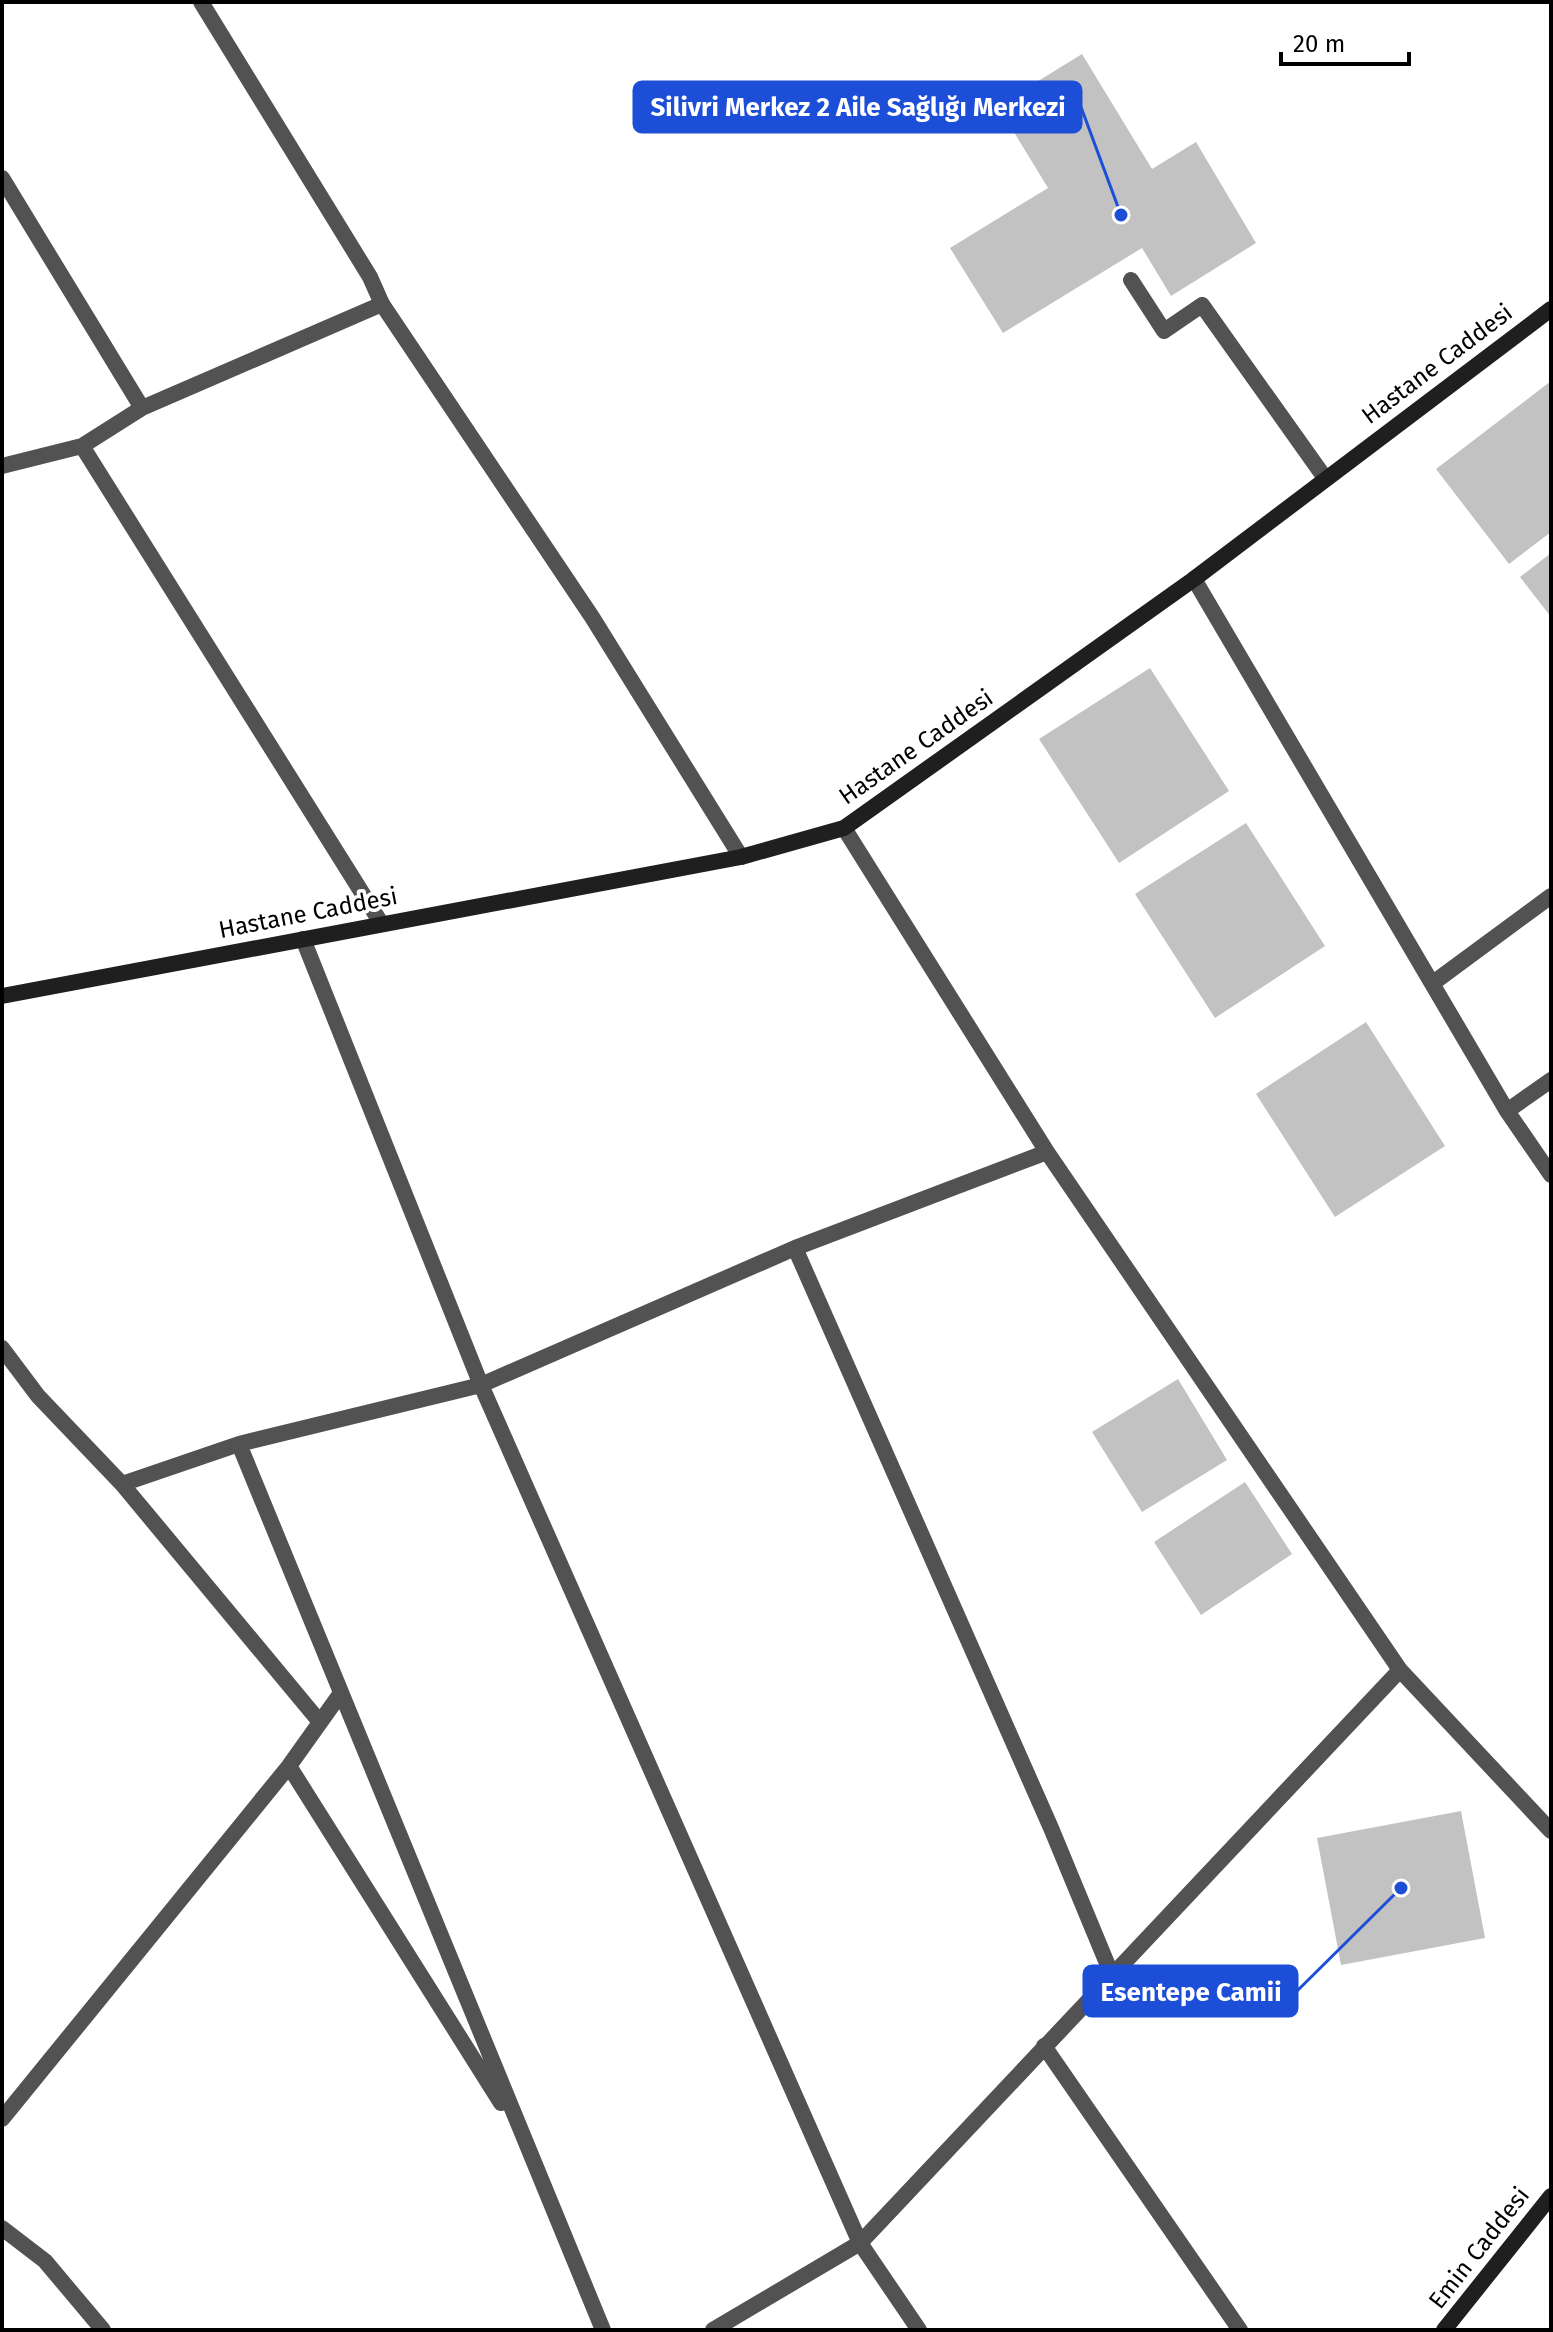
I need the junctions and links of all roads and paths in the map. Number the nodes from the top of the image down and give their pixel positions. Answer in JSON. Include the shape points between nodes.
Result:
{"nodes":[{"id":1,"x":201,"y":2,"type":"edge"},
{"id":2,"x":2,"y":178,"type":"edge"},
{"id":3,"x":1131,"y":280,"type":"dead end"},
{"id":4,"x":382,"y":304,"type":"junction"},
{"id":5,"x":1551,"y":309,"type":"edge"},
{"id":6,"x":142,"y":408,"type":"junction"},
{"id":7,"x":82,"y":446,"type":"junction"},
{"id":8,"x":2,"y":466,"type":"edge"},
{"id":9,"x":1325,"y":478,"type":"junction"},
{"id":10,"x":1194,"y":579,"type":"junction"},
{"id":11,"x":844,"y":828,"type":"junction"},
{"id":12,"x":741,"y":857,"type":"junction"},
{"id":13,"x":1551,"y":896,"type":"edge"},
{"id":14,"x":381,"y":923,"type":"junction"},
{"id":15,"x":303,"y":939,"type":"junction"},
{"id":16,"x":1433,"y":983,"type":"junction"},
{"id":17,"x":2,"y":996,"type":"edge"},
{"id":18,"x":1551,"y":1080,"type":"edge"},
{"id":19,"x":1507,"y":1111,"type":"junction"},
{"id":20,"x":1047,"y":1152,"type":"junction"},
{"id":21,"x":1551,"y":1175,"type":"edge"},
{"id":22,"x":795,"y":1248,"type":"junction"},
{"id":23,"x":2,"y":1348,"type":"edge"},
{"id":24,"x":481,"y":1385,"type":"junction"},
{"id":25,"x":239,"y":1444,"type":"junction"},
{"id":26,"x":122,"y":1484,"type":"junction"},
{"id":27,"x":1400,"y":1670,"type":"junction"},
{"id":28,"x":341,"y":1693,"type":"junction"},
{"id":29,"x":319,"y":1721,"type":"junction"},
{"id":30,"x":289,"y":1766,"type":"junction"},
{"id":31,"x":1551,"y":1831,"type":"edge"},
{"id":32,"x":1111,"y":1973,"type":"junction"},
{"id":33,"x":1044,"y":2046,"type":"junction"},
{"id":34,"x":2,"y":2119,"type":"edge"},
{"id":35,"x":525,"y":2142,"type":"junction"},
{"id":36,"x":1551,"y":2196,"type":"edge"},
{"id":37,"x":2,"y":2228,"type":"edge"},
{"id":38,"x":860,"y":2243,"type":"junction"},
{"id":39,"x":103,"y":2330,"type":"edge"},
{"id":40,"x":603,"y":2330,"type":"edge"},
{"id":41,"x":713,"y":2330,"type":"edge"},
{"id":42,"x":919,"y":2330,"type":"edge"},
{"id":43,"x":1240,"y":2330,"type":"edge"},
{"id":44,"x":1444,"y":2330,"type":"edge"}],
"edges":[{"from":1,"to":4,"type":"street"},
{"from":2,"to":6,"type":"street"},
{"from":3,"to":9,"type":"street","via":[[1164,331],[1202,305]]},
{"from":4,"to":6,"type":"street"},
{"from":4,"to":12,"type":"street","via":[[592,617]]},
{"from":5,"to":9,"type":"street","name":"Hastane Caddesi"},
{"from":6,"to":7,"type":"street"},
{"from":7,"to":8,"type":"street"},
{"from":7,"to":14,"type":"street"},
{"from":9,"to":10,"type":"street","name":"Hastane Caddesi"},
{"from":10,"to":11,"type":"street","name":"Hastane Caddesi"},
{"from":10,"to":16,"type":"street"},
{"from":11,"to":12,"type":"street","name":"Hastane Caddesi"},
{"from":11,"to":20,"type":"street"},
{"from":12,"to":14,"type":"street","name":"Hastane Caddesi"},
{"from":13,"to":16,"type":"street"},
{"from":14,"to":15,"type":"street","name":"Hastane Caddesi"},
{"from":15,"to":17,"type":"street","name":"Hastane Caddesi"},
{"from":15,"to":24,"type":"street"},
{"from":16,"to":19,"type":"street"},
{"from":18,"to":19,"type":"street"},
{"from":19,"to":21,"type":"street"},
{"from":20,"to":22,"type":"street"},
{"from":20,"to":27,"type":"street"},
{"from":22,"to":24,"type":"street"},
{"from":22,"to":32,"type":"street"},
{"from":23,"to":26,"type":"street","via":[[38,1396]]},
{"from":24,"to":25,"type":"street"},
{"from":24,"to":38,"type":"street"},
{"from":25,"to":26,"type":"street"},
{"from":25,"to":28,"type":"street"},
{"from":26,"to":29,"type":"street"},
{"from":27,"to":31,"type":"street"},
{"from":27,"to":32,"type":"street"},
{"from":28,"to":29,"type":"street"},
{"from":28,"to":35,"type":"street"},
{"from":29,"to":30,"type":"street"},
{"from":30,"to":34,"type":"street"},
{"from":30,"to":35,"type":"street"},
{"from":32,"to":33,"type":"street"},
{"from":33,"to":38,"type":"street"},
{"from":33,"to":43,"type":"street"},
{"from":35,"to":40,"type":"street"},
{"from":36,"to":44,"type":"street","name":"Emin Caddesi"},
{"from":37,"to":39,"type":"street","via":[[45,2261]]},
{"from":38,"to":41,"type":"street"},
{"from":38,"to":42,"type":"street"}]}
